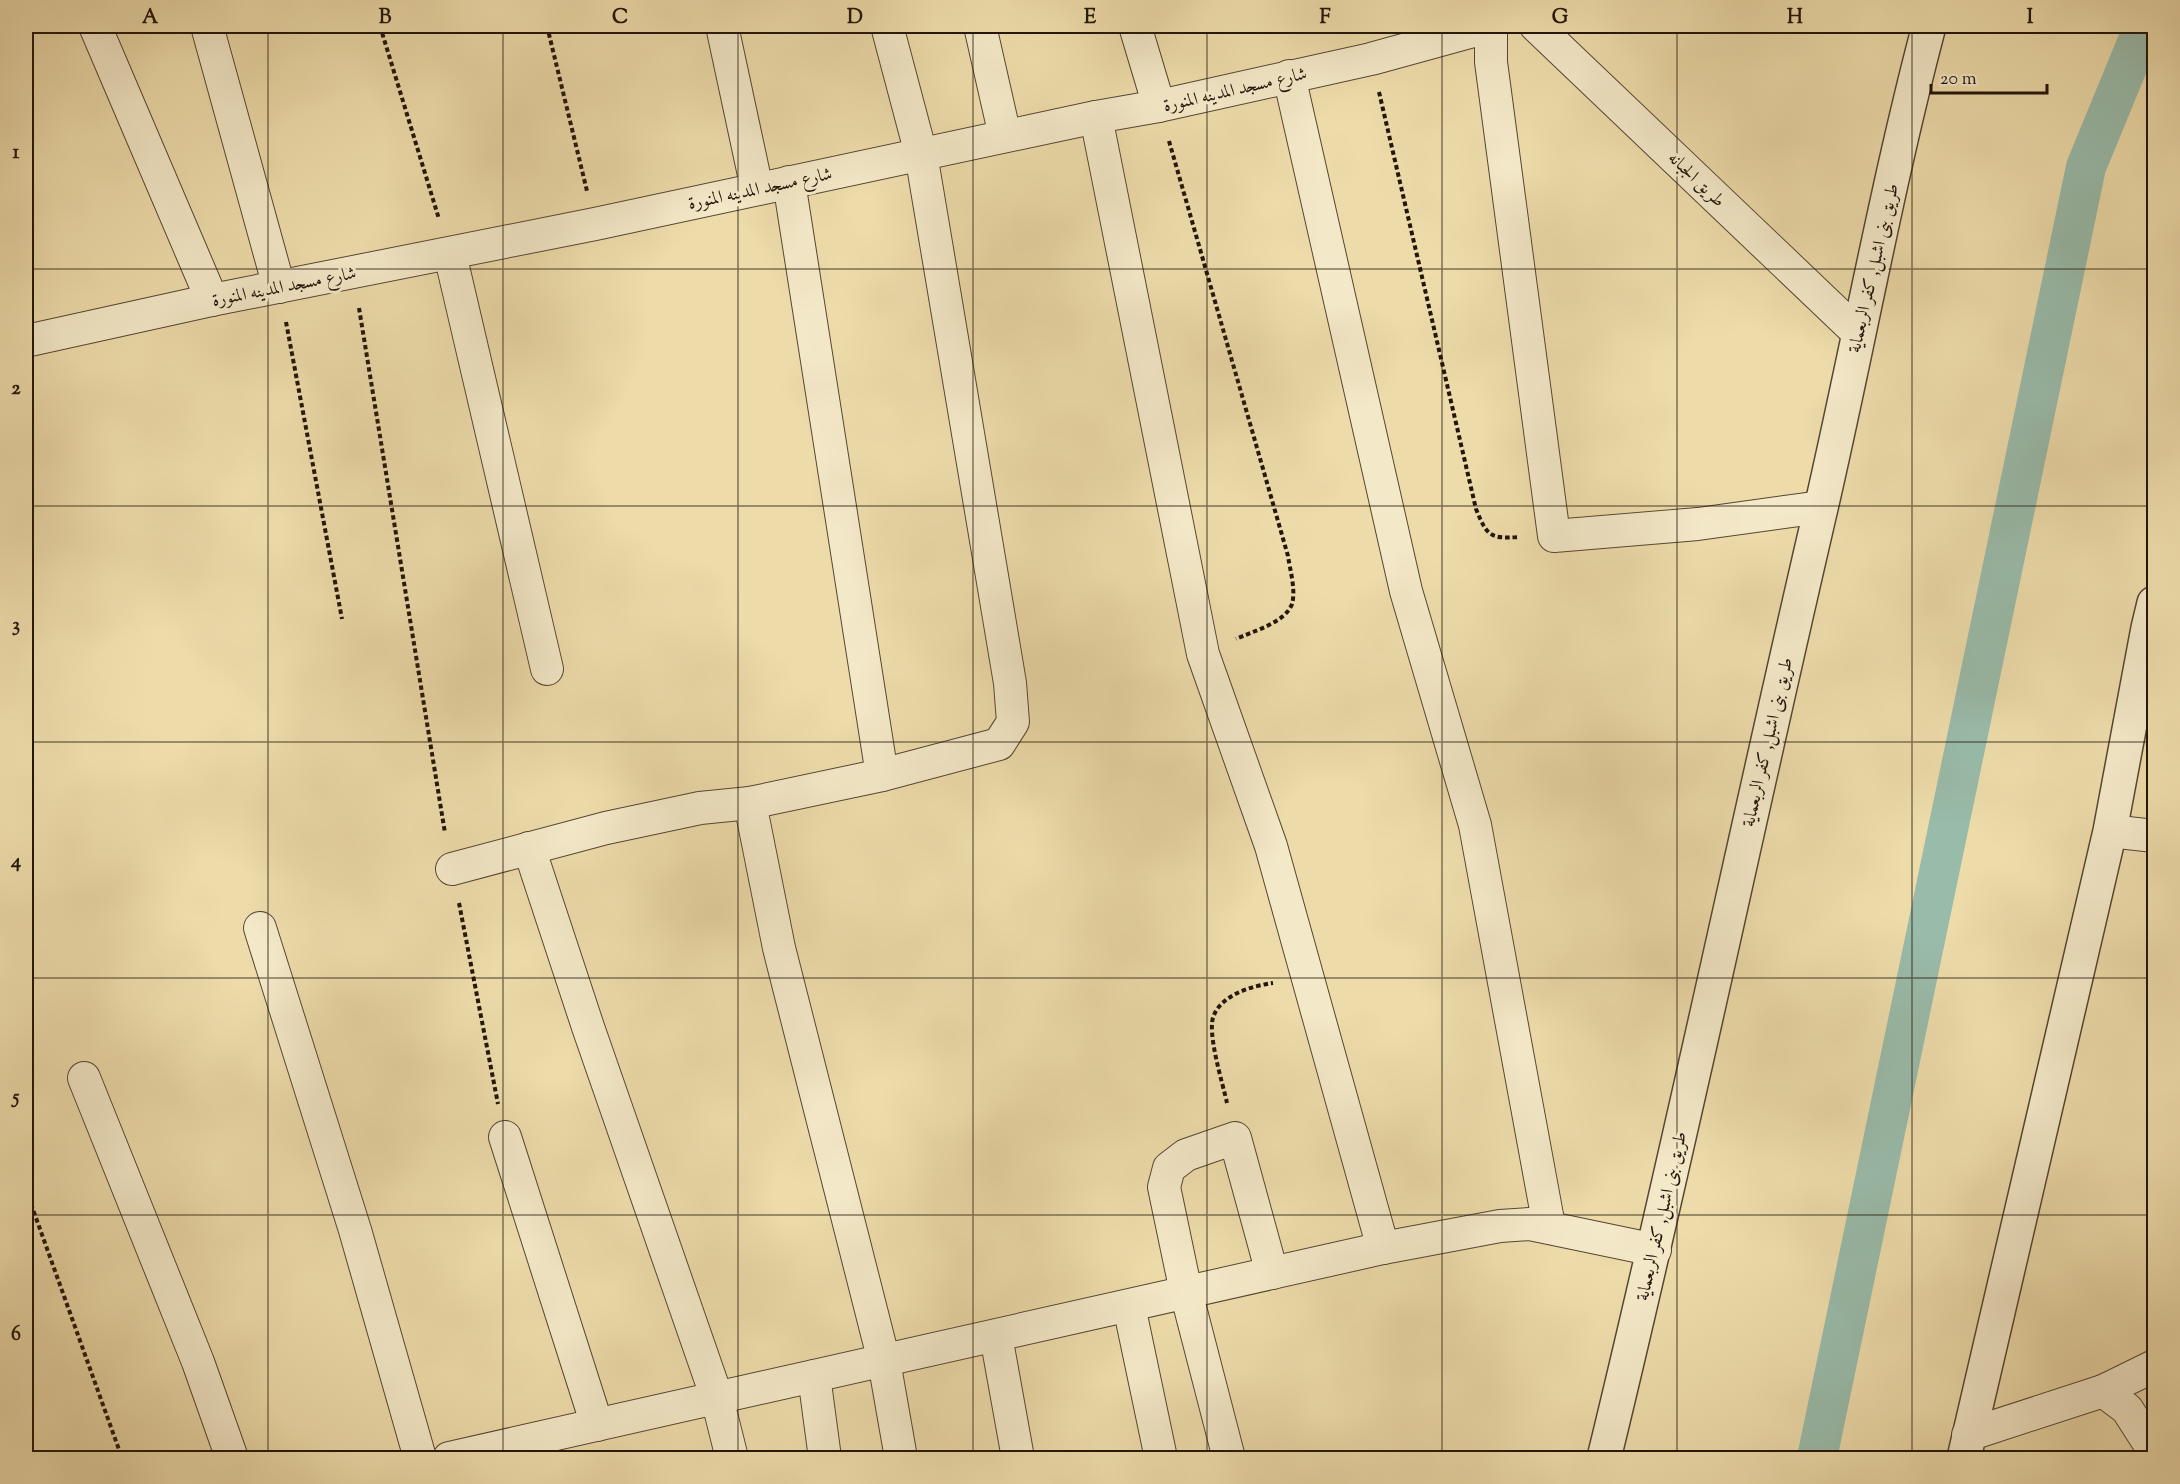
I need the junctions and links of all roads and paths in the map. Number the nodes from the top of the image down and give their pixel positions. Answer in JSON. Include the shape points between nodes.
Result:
{"nodes":[{"id":1,"x":94,"y":26,"type":"edge"},
{"id":2,"x":207,"y":26,"type":"edge"},
{"id":3,"x":380,"y":26,"type":"edge"},
{"id":4,"x":547,"y":26,"type":"edge"},
{"id":5,"x":722,"y":26,"type":"edge"},
{"id":6,"x":887,"y":26,"type":"edge"},
{"id":7,"x":980,"y":26,"type":"edge"},
{"id":8,"x":1135,"y":26,"type":"edge"},
{"id":9,"x":1491,"y":26,"type":"edge"},
{"id":10,"x":1536,"y":26,"type":"edge"},
{"id":11,"x":1929,"y":26,"type":"edge"},
{"id":12,"x":1371,"y":59,"type":"junction"},
{"id":13,"x":1289,"y":76,"type":"junction"},
{"id":14,"x":1159,"y":106,"type":"junction"},
{"id":15,"x":1096,"y":117,"type":"junction"},
{"id":16,"x":1005,"y":136,"type":"junction"},
{"id":17,"x":921,"y":154,"type":"junction"},
{"id":18,"x":789,"y":182,"type":"junction"},
{"id":19,"x":757,"y":189,"type":"junction"},
{"id":20,"x":595,"y":224,"type":"junction"},
{"id":21,"x":450,"y":254,"type":"junction"},
{"id":22,"x":354,"y":273,"type":"junction"},
{"id":23,"x":279,"y":287,"type":"junction"},
{"id":24,"x":212,"y":300,"type":"junction"},
{"id":25,"x":1858,"y":333,"type":"junction"},
{"id":26,"x":26,"y":340,"type":"edge"},
{"id":27,"x":1821,"y":507,"type":"junction"},
{"id":28,"x":1554,"y":536,"type":"junction"},
{"id":29,"x":2154,"y":603,"type":"edge"},
{"id":30,"x":342,"y":619,"type":"dead end"},
{"id":31,"x":1203,"y":654,"type":"junction"},
{"id":32,"x":547,"y":669,"type":"dead end"},
{"id":33,"x":882,"y":775,"type":"junction"},
{"id":34,"x":750,"y":803,"type":"junction"},
{"id":35,"x":2110,"y":831,"type":"junction"},
{"id":36,"x":2154,"y":836,"type":"edge"},
{"id":37,"x":529,"y":848,"type":"junction"},
{"id":38,"x":452,"y":868,"type":"junction"},
{"id":39,"x":260,"y":928,"type":"dead end"},
{"id":40,"x":1307,"y":979,"type":"junction"},
{"id":41,"x":84,"y":1078,"type":"dead end"},
{"id":42,"x":505,"y":1137,"type":"joint"},
{"id":43,"x":1235,"y":1138,"type":"junction"},
{"id":44,"x":26,"y":1190,"type":"edge"},
{"id":45,"x":1549,"y":1226,"type":"junction"},
{"id":46,"x":1383,"y":1248,"type":"junction"},
{"id":47,"x":1655,"y":1250,"type":"junction"},
{"id":48,"x":1272,"y":1273,"type":"junction"},
{"id":49,"x":1186,"y":1293,"type":"junction"},
{"id":50,"x":1129,"y":1305,"type":"junction"},
{"id":51,"x":996,"y":1336,"type":"junction"},
{"id":52,"x":884,"y":1361,"type":"junction"},
{"id":53,"x":2154,"y":1366,"type":"edge"},
{"id":54,"x":814,"y":1376,"type":"junction"},
{"id":55,"x":2103,"y":1391,"type":"junction"},
{"id":56,"x":717,"y":1398,"type":"junction"},
{"id":57,"x":597,"y":1425,"type":"junction"},
{"id":58,"x":1966,"y":1447,"type":"edge"},
{"id":59,"x":2154,"y":1451,"type":"edge"},
{"id":60,"x":122,"y":1458,"type":"edge"},
{"id":61,"x":232,"y":1458,"type":"edge"},
{"id":62,"x":420,"y":1458,"type":"edge"},
{"id":63,"x":449,"y":1458,"type":"edge"},
{"id":64,"x":732,"y":1458,"type":"edge"},
{"id":65,"x":825,"y":1458,"type":"edge"},
{"id":66,"x":901,"y":1458,"type":"edge"},
{"id":67,"x":1018,"y":1458,"type":"edge"},
{"id":68,"x":1161,"y":1458,"type":"edge"},
{"id":69,"x":1229,"y":1458,"type":"edge"},
{"id":70,"x":1604,"y":1458,"type":"edge"}],
"edges":[{"from":1,"to":24,"type":"street"},
{"from":2,"to":23,"type":"street"},
{"from":3,"to":21,"type":"path"},
{"from":4,"to":20,"type":"path"},
{"from":5,"to":19,"type":"street"},
{"from":6,"to":17,"type":"street"},
{"from":7,"to":16,"type":"street"},
{"from":8,"to":14,"type":"street"},
{"from":9,"to":12,"type":"street","name":"شارع مسجد المدينه المنورة"},
{"from":9,"to":28,"type":"street","via":[[1491,62]]},
{"from":10,"to":25,"type":"street","name":"طريق الجبانه"},
{"from":11,"to":25,"type":"street","name":"طريق بنى اشبل, كفر الربعماية"},
{"from":12,"to":13,"type":"street","name":"شارع مسجد المدينه المنورة"},
{"from":12,"to":28,"type":"path","via":[[1476,509],[1484,529],[1498,538]]},
{"from":13,"to":14,"type":"street","name":"شارع مسجد المدينه المنورة"},
{"from":13,"to":45,"type":"street","via":[[1406,591],[1475,825]]},
{"from":14,"to":15,"type":"street","name":"شارع مسجد المدينه المنورة"},
{"from":14,"to":31,"type":"path","via":[[1288,556],[1293,589],[1292,605],[1280,619]]},
{"from":15,"to":16,"type":"street","name":"شارع مسجد المدينه المنورة"},
{"from":15,"to":31,"type":"street"},
{"from":16,"to":17,"type":"street","name":"شارع مسجد المدينه المنورة"},
{"from":17,"to":18,"type":"street","name":"شارع مسجد المدينه المنورة"},
{"from":17,"to":33,"type":"street","via":[[1011,683],[1013,722],[999,744]]},
{"from":18,"to":19,"type":"street","name":"شارع مسجد المدينه المنورة"},
{"from":18,"to":33,"type":"street"},
{"from":19,"to":20,"type":"street","name":"شارع مسجد المدينه المنورة"},
{"from":20,"to":21,"type":"street","name":"شارع مسجد المدينه المنورة"},
{"from":21,"to":22,"type":"street","name":"شارع مسجد المدينه المنورة"},
{"from":21,"to":32,"type":"street"},
{"from":22,"to":23,"type":"street","name":"شارع مسجد المدينه المنورة"},
{"from":22,"to":38,"type":"path"},
{"from":23,"to":24,"type":"street","name":"شارع مسجد المدينه المنورة"},
{"from":23,"to":30,"type":"path"},
{"from":24,"to":26,"type":"street","name":"شارع مسجد المدينه المنورة"},
{"from":25,"to":27,"type":"street","name":"طريق بنى اشبل, كفر الربعماية"},
{"from":27,"to":28,"type":"street","via":[[1698,524]]},
{"from":27,"to":47,"type":"street","name":"طريق بنى اشبل, كفر الربعماية"},
{"from":29,"to":35,"type":"street"},
{"from":31,"to":40,"type":"street","via":[[1271,846]]},
{"from":33,"to":34,"type":"street"},
{"from":34,"to":37,"type":"street","via":[[700,808]]},
{"from":34,"to":52,"type":"street","via":[[779,948]]},
{"from":35,"to":36,"type":"street"},
{"from":35,"to":58,"type":"street"},
{"from":37,"to":38,"type":"street"},
{"from":37,"to":56,"type":"street"},
{"from":38,"to":42,"type":"path"},
{"from":39,"to":62,"type":"street","via":[[355,1230]]},
{"from":40,"to":43,"type":"path","via":[[1257,985],[1225,999],[1213,1016],[1212,1039]]},
{"from":40,"to":46,"type":"street"},
{"from":41,"to":61,"type":"street","via":[[198,1362]]},
{"from":42,"to":57,"type":"street"},
{"from":43,"to":48,"type":"street"},
{"from":43,"to":49,"type":"street","via":[[1186,1155],[1169,1168],[1164,1187]]},
{"from":44,"to":60,"type":"path"},
{"from":45,"to":46,"type":"street","via":[[1500,1226]]},
{"from":45,"to":47,"type":"street"},
{"from":46,"to":48,"type":"street"},
{"from":47,"to":70,"type":"street","name":"طريق بنى اشبل, كفر الربعماية"},
{"from":48,"to":49,"type":"street"},
{"from":49,"to":50,"type":"street"},
{"from":49,"to":69,"type":"street"},
{"from":50,"to":51,"type":"street"},
{"from":50,"to":68,"type":"street"},
{"from":51,"to":52,"type":"street"},
{"from":51,"to":67,"type":"street"},
{"from":52,"to":54,"type":"street"},
{"from":52,"to":66,"type":"street"},
{"from":53,"to":55,"type":"street"},
{"from":54,"to":56,"type":"street"},
{"from":54,"to":65,"type":"street"},
{"from":55,"to":58,"type":"street"},
{"from":55,"to":59,"type":"street","via":[[2127,1409]]},
{"from":56,"to":57,"type":"street"},
{"from":56,"to":64,"type":"street"},
{"from":57,"to":63,"type":"street"}]}
